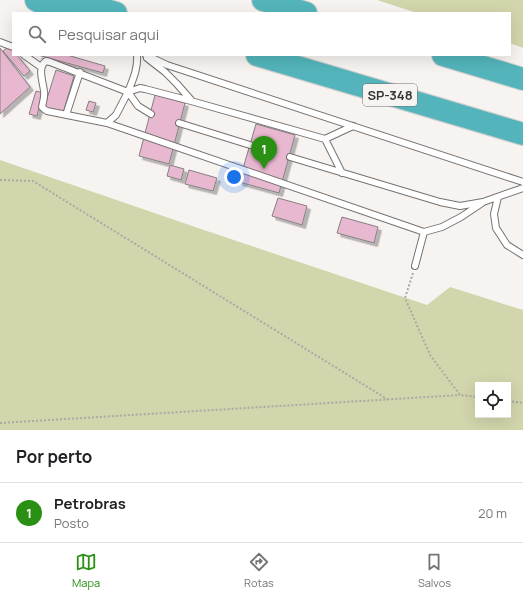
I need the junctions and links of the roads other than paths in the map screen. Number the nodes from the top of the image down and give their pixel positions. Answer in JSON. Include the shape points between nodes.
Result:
{"nodes":[{"id":1,"x":36,"y":0,"type":"edge"},
{"id":2,"x":72,"y":0,"type":"edge"},
{"id":3,"x":263,"y":0,"type":"edge"},
{"id":4,"x":62,"y":12,"type":"edge"},
{"id":5,"x":113,"y":12,"type":"edge"},
{"id":6,"x":303,"y":12,"type":"edge"},
{"id":7,"x":0,"y":42,"type":"edge"},
{"id":8,"x":12,"y":47,"type":"edge"},
{"id":9,"x":25,"y":56,"type":"edge"},
{"id":10,"x":138,"y":56,"type":"edge"},
{"id":11,"x":144,"y":56,"type":"edge"},
{"id":12,"x":148,"y":56,"type":"edge"},
{"id":13,"x":259,"y":56,"type":"edge"},
{"id":14,"x":447,"y":56,"type":"edge"},
{"id":15,"x":41,"y":67,"type":"junction"},
{"id":16,"x":80,"y":72,"type":"junction"},
{"id":17,"x":523,"y":79,"type":"edge"},
{"id":18,"x":128,"y":92,"type":"junction"},
{"id":19,"x":191,"y":101,"type":"junction"},
{"id":20,"x":151,"y":114,"type":"dead end"},
{"id":21,"x":66,"y":115,"type":"junction"},
{"id":22,"x":107,"y":123,"type":"junction"},
{"id":23,"x":179,"y":123,"type":"dead end"},
{"id":24,"x":353,"y":126,"type":"junction"},
{"id":25,"x":523,"y":134,"type":"edge"},
{"id":26,"x":325,"y":139,"type":"junction"},
{"id":27,"x":250,"y":145,"type":"dead end"},
{"id":28,"x":290,"y":157,"type":"dead end"},
{"id":29,"x":342,"y":173,"type":"junction"},
{"id":30,"x":523,"y":182,"type":"edge"},
{"id":31,"x":523,"y":188,"type":"edge"},
{"id":32,"x":498,"y":197,"type":"junction"},
{"id":33,"x":483,"y":202,"type":"junction"},
{"id":34,"x":424,"y":232,"type":"junction"},
{"id":35,"x":523,"y":255,"type":"edge"},
{"id":36,"x":415,"y":266,"type":"road end"}],
"edges":[{"from":1,"to":4,"type":"highway"},
{"from":2,"to":5,"type":"highway"},
{"from":3,"to":6,"type":"highway"},
{"from":7,"to":8,"type":"lane"},
{"from":9,"to":15,"type":"lane"},
{"from":10,"to":18,"type":"lane","via":[[136,71]]},
{"from":11,"to":19,"type":"lane","via":[[165,72]]},
{"from":12,"to":24,"type":"lane","via":[[166,65]]},
{"from":13,"to":25,"type":"highway","number":"SP-348"},
{"from":14,"to":17,"type":"highway"},
{"from":15,"to":16,"type":"lane","via":[[46,61]]},
{"from":15,"to":21,"type":"lane","via":[[45,93],[42,107],[47,111]]},
{"from":16,"to":18,"type":"lane"},
{"from":16,"to":21,"type":"lane"},
{"from":18,"to":19,"type":"lane","via":[[140,88]]},
{"from":18,"to":20,"type":"lane","via":[[138,106]]},
{"from":18,"to":22,"type":"lane","via":[[116,115]]},
{"from":19,"to":26,"type":"lane"},
{"from":21,"to":22,"type":"lane"},
{"from":22,"to":34,"type":"lane"},
{"from":23,"to":27,"type":"lane"},
{"from":24,"to":26,"type":"lane"},
{"from":24,"to":30,"type":"lane"},
{"from":26,"to":29,"type":"lane"},
{"from":28,"to":29,"type":"lane"},
{"from":29,"to":33,"type":"lane","via":[[440,202],[460,206]]},
{"from":31,"to":32,"type":"lane"},
{"from":32,"to":33,"type":"lane"},
{"from":32,"to":35,"type":"lane","via":[[494,214],[496,228],[507,245]]},
{"from":33,"to":34,"type":"lane","via":[[461,218]]},
{"from":34,"to":36,"type":"lane"}]}
